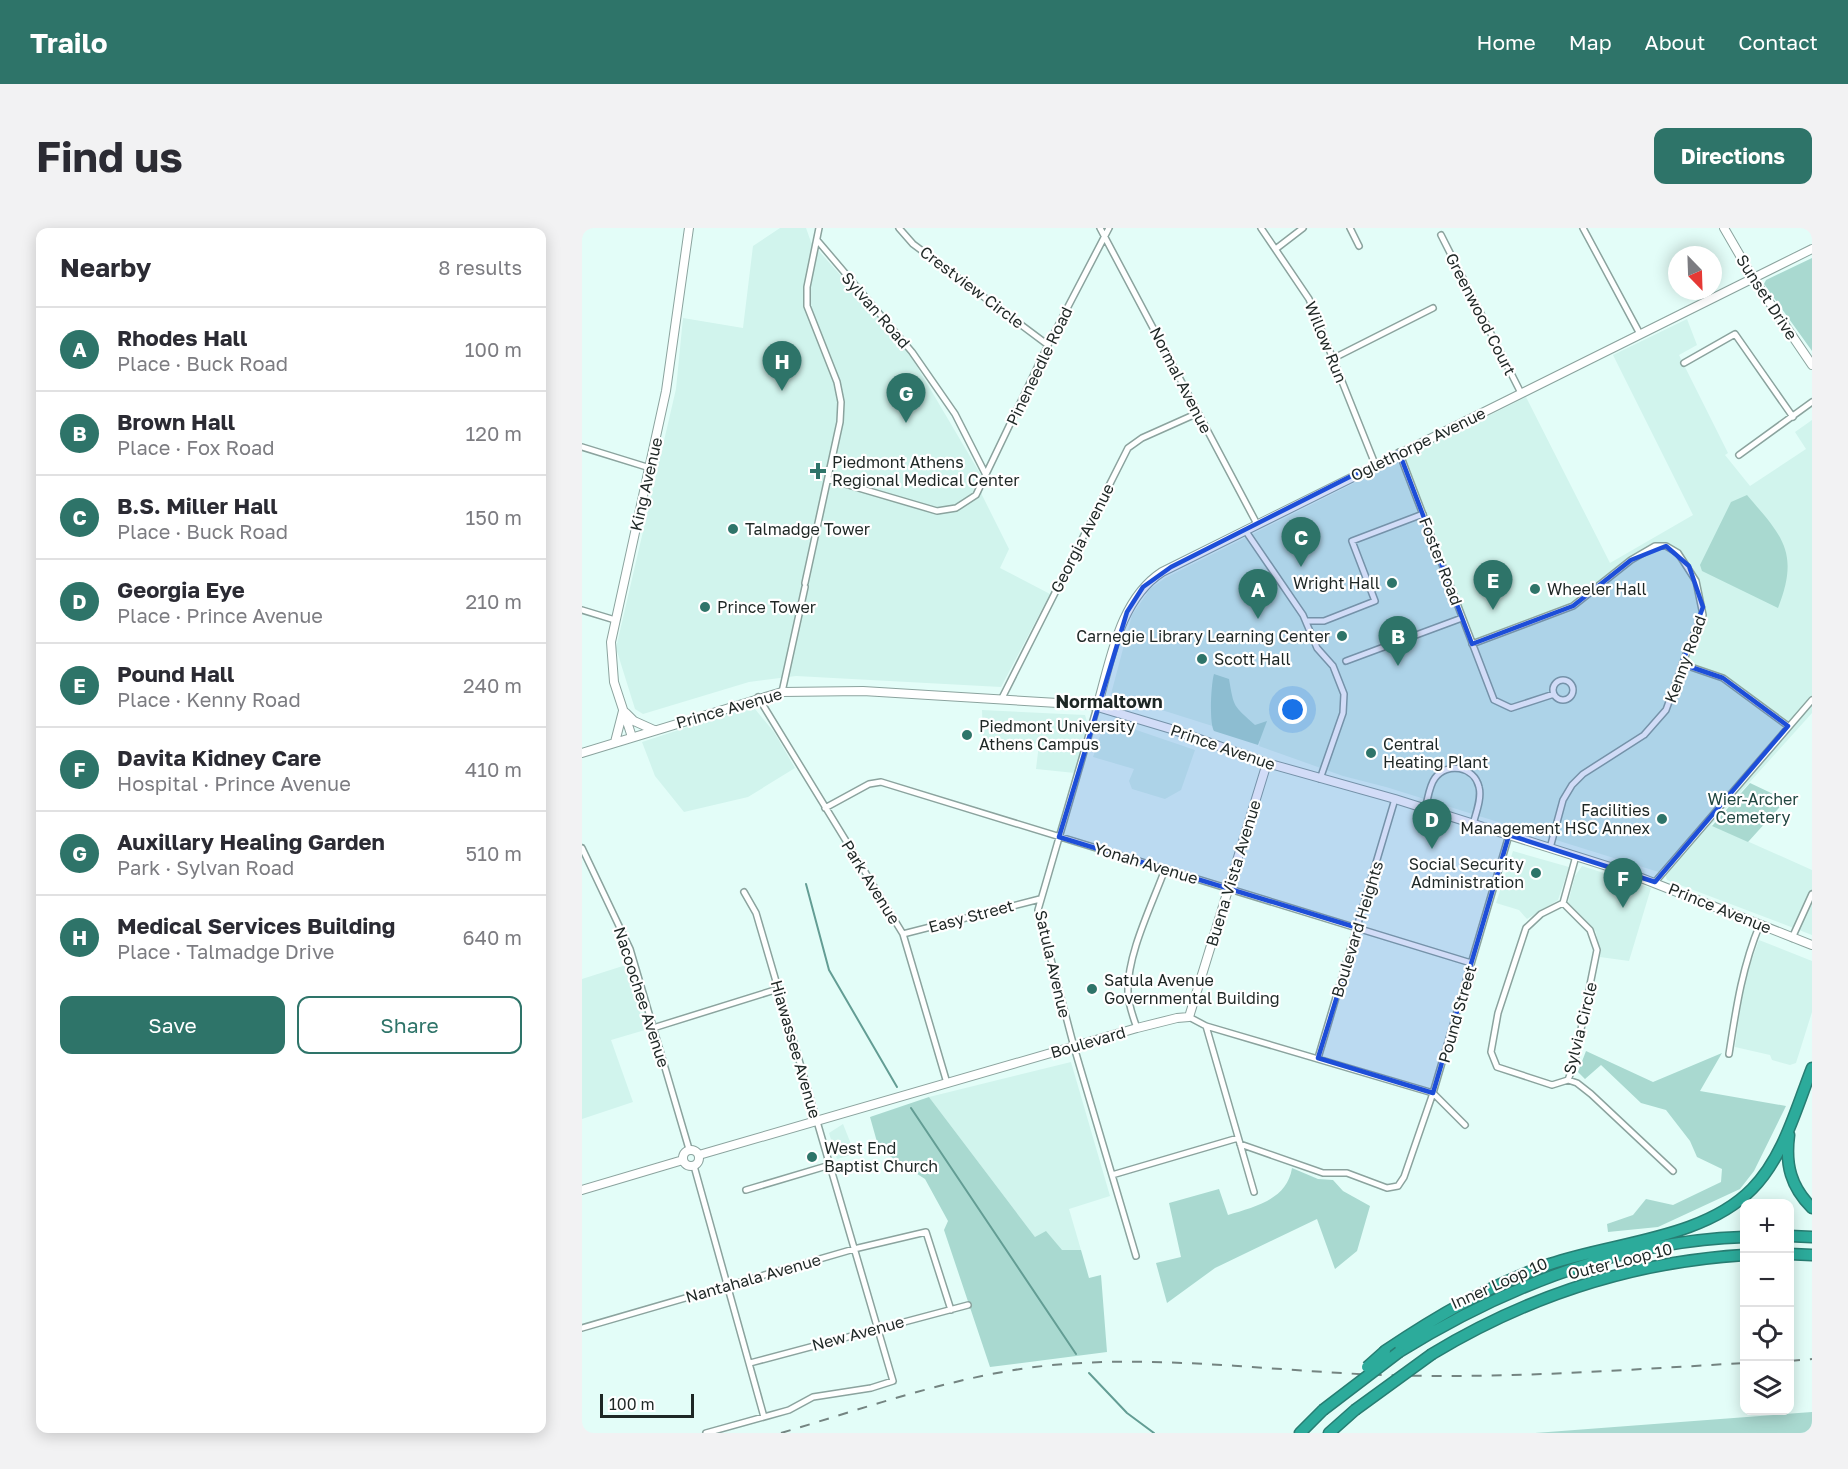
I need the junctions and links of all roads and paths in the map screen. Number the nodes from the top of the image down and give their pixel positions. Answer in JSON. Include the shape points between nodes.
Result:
{"nodes":[{"id":1,"x":689,"y":228,"type":"edge"},
{"id":2,"x":819,"y":228,"type":"edge"},
{"id":3,"x":899,"y":228,"type":"edge"},
{"id":4,"x":1100,"y":228,"type":"edge"},
{"id":5,"x":1109,"y":228,"type":"edge"},
{"id":6,"x":1261,"y":228,"type":"edge"},
{"id":7,"x":1303,"y":228,"type":"edge"},
{"id":8,"x":1350,"y":228,"type":"edge"},
{"id":9,"x":1583,"y":228,"type":"edge"},
{"id":10,"x":1724,"y":228,"type":"edge"},
{"id":11,"x":1105,"y":235,"type":"junction"},
{"id":12,"x":1441,"y":236,"type":"dead end"},
{"id":13,"x":816,"y":240,"type":"junction"},
{"id":14,"x":1359,"y":246,"type":"dead end"},
{"id":15,"x":1277,"y":248,"type":"junction"},
{"id":16,"x":1812,"y":249,"type":"edge"},
{"id":17,"x":1753,"y":278,"type":"junction"},
{"id":18,"x":1433,"y":308,"type":"dead end"},
{"id":19,"x":1640,"y":334,"type":"junction"},
{"id":20,"x":1048,"y":345,"type":"junction"},
{"id":21,"x":1334,"y":357,"type":"junction"},
{"id":22,"x":1684,"y":363,"type":"dead end"},
{"id":23,"x":1812,"y":365,"type":"edge"},
{"id":24,"x":1521,"y":393,"type":"junction"},
{"id":25,"x":1812,"y":402,"type":"edge"},
{"id":26,"x":1198,"y":412,"type":"junction"},
{"id":27,"x":1792,"y":417,"type":"junction"},
{"id":28,"x":582,"y":447,"type":"edge"},
{"id":29,"x":1399,"y":452,"type":"junction"},
{"id":30,"x":1738,"y":455,"type":"dead end"},
{"id":31,"x":1375,"y":464,"type":"junction"},
{"id":32,"x":650,"y":468,"type":"junction"},
{"id":33,"x":986,"y":475,"type":"junction"},
{"id":34,"x":828,"y":479,"type":"junction"},
{"id":35,"x":1423,"y":514,"type":"junction"},
{"id":36,"x":1257,"y":524,"type":"junction"},
{"id":37,"x":1245,"y":530,"type":"junction"},
{"id":38,"x":582,"y":610,"type":"edge"},
{"id":39,"x":1462,"y":618,"type":"junction"},
{"id":40,"x":615,"y":620,"type":"junction"},
{"id":41,"x":1306,"y":621,"type":"junction"},
{"id":42,"x":1472,"y":644,"type":"junction"},
{"id":43,"x":1346,"y":661,"type":"dead end"},
{"id":44,"x":1682,"y":664,"type":"junction"},
{"id":45,"x":782,"y":692,"type":"junction"},
{"id":46,"x":1554,"y":694,"type":"dead end"},
{"id":47,"x":758,"y":698,"type":"junction"},
{"id":48,"x":1002,"y":698,"type":"junction"},
{"id":49,"x":1812,"y":700,"type":"edge"},
{"id":50,"x":1097,"y":707,"type":"junction"},
{"id":51,"x":623,"y":710,"type":"junction"},
{"id":52,"x":1788,"y":726,"type":"junction"},
{"id":53,"x":654,"y":730,"type":"junction"},
{"id":54,"x":632,"y":736,"type":"junction"},
{"id":55,"x":615,"y":742,"type":"junction"},
{"id":56,"x":582,"y":753,"type":"edge"},
{"id":57,"x":1268,"y":763,"type":"junction"},
{"id":58,"x":1320,"y":779,"type":"junction"},
{"id":59,"x":1395,"y":799,"type":"junction"},
{"id":60,"x":825,"y":808,"type":"junction"},
{"id":61,"x":1425,"y":809,"type":"junction"},
{"id":62,"x":1473,"y":824,"type":"junction"},
{"id":63,"x":1509,"y":834,"type":"junction"},
{"id":64,"x":1059,"y":837,"type":"junction"},
{"id":65,"x":1550,"y":848,"type":"junction"},
{"id":66,"x":582,"y":849,"type":"edge"},
{"id":67,"x":1576,"y":856,"type":"junction"},
{"id":68,"x":1165,"y":869,"type":"junction"},
{"id":69,"x":1655,"y":882,"type":"junction"},
{"id":70,"x":1228,"y":888,"type":"junction"},
{"id":71,"x":744,"y":892,"type":"dead end"},
{"id":72,"x":1812,"y":894,"type":"edge"},
{"id":73,"x":1040,"y":899,"type":"junction"},
{"id":74,"x":1563,"y":903,"type":"junction"},
{"id":75,"x":1760,"y":924,"type":"junction"},
{"id":76,"x":1358,"y":928,"type":"junction"},
{"id":77,"x":903,"y":934,"type":"junction"},
{"id":78,"x":1792,"y":938,"type":"junction"},
{"id":79,"x":1812,"y":945,"type":"edge"},
{"id":80,"x":1472,"y":963,"type":"junction"},
{"id":81,"x":778,"y":989,"type":"junction"},
{"id":82,"x":1189,"y":1017,"type":"junction"},
{"id":83,"x":1206,"y":1026,"type":"junction"},
{"id":84,"x":653,"y":1028,"type":"junction"},
{"id":85,"x":1137,"y":1028,"type":"junction"},
{"id":86,"x":1074,"y":1047,"type":"junction"},
{"id":87,"x":1729,"y":1054,"type":"dead end"},
{"id":88,"x":1318,"y":1058,"type":"junction"},
{"id":89,"x":1812,"y":1068,"type":"edge"},
{"id":90,"x":1568,"y":1080,"type":"junction"},
{"id":91,"x":947,"y":1083,"type":"junction"},
{"id":92,"x":1433,"y":1093,"type":"junction"},
{"id":93,"x":817,"y":1120,"type":"junction"},
{"id":94,"x":1792,"y":1120,"type":"junction"},
{"id":95,"x":1465,"y":1125,"type":"dead end"},
{"id":96,"x":1239,"y":1141,"type":"junction"},
{"id":97,"x":689,"y":1149,"type":"junction"},
{"id":98,"x":699,"y":1155,"type":"junction"},
{"id":99,"x":682,"y":1160,"type":"junction"},
{"id":100,"x":830,"y":1165,"type":"junction"},
{"id":101,"x":694,"y":1166,"type":"junction"},
{"id":102,"x":1673,"y":1171,"type":"dead end"},
{"id":103,"x":1112,"y":1175,"type":"junction"},
{"id":104,"x":582,"y":1190,"type":"edge"},
{"id":105,"x":746,"y":1190,"type":"dead end"},
{"id":106,"x":1254,"y":1192,"type":"dead end"},
{"id":107,"x":1812,"y":1208,"type":"edge"},
{"id":108,"x":1794,"y":1236,"type":"edge"},
{"id":109,"x":1740,"y":1237,"type":"edge"},
{"id":110,"x":1812,"y":1237,"type":"edge"},
{"id":111,"x":854,"y":1249,"type":"junction"},
{"id":112,"x":1794,"y":1254,"type":"edge"},
{"id":113,"x":1740,"y":1255,"type":"edge"},
{"id":114,"x":1812,"y":1255,"type":"edge"},
{"id":115,"x":1136,"y":1256,"type":"dead end"},
{"id":116,"x":728,"y":1286,"type":"junction"},
{"id":117,"x":968,"y":1305,"type":"dead end"},
{"id":118,"x":951,"y":1310,"type":"junction"},
{"id":119,"x":582,"y":1328,"type":"edge"},
{"id":120,"x":877,"y":1328,"type":"junction"},
{"id":121,"x":750,"y":1363,"type":"junction"},
{"id":122,"x":1323,"y":1410,"type":"junction"},
{"id":123,"x":764,"y":1417,"type":"junction"},
{"id":124,"x":706,"y":1433,"type":"edge"},
{"id":125,"x":1300,"y":1433,"type":"edge"},
{"id":126,"x":1329,"y":1433,"type":"edge"}],
"edges":[{"from":1,"to":32,"type":"main road","name":"King Avenue","via":[[666,391]]},
{"from":2,"to":13,"type":"street"},
{"from":3,"to":20,"type":"street","name":"Crestview Circle","via":[[914,244]]},
{"from":4,"to":11,"type":"street","name":"Normal Avenue"},
{"from":5,"to":11,"type":"street","name":"Pineneedle Road"},
{"from":6,"to":15,"type":"street","name":"Willow Run"},
{"from":7,"to":15,"type":"street"},
{"from":8,"to":14,"type":"street"},
{"from":9,"to":19,"type":"street"},
{"from":10,"to":17,"type":"main road","name":"Sunset Drive"},
{"from":11,"to":20,"type":"street","name":"Pineneedle Road"},
{"from":11,"to":26,"type":"street","name":"Normal Avenue"},
{"from":12,"to":24,"type":"street","name":"Greenwood Court"},
{"from":13,"to":33,"type":"street","name":"Sylvan Road","via":[[912,352],[955,414]]},
{"from":13,"to":34,"type":"street","via":[[807,306],[841,402]]},
{"from":15,"to":21,"type":"street","name":"Willow Run","via":[[1310,299]]},
{"from":16,"to":17,"type":"main road","name":"Oglethorpe Avenue"},
{"from":17,"to":19,"type":"main road","name":"Oglethorpe Avenue"},
{"from":17,"to":23,"type":"main road","name":"Sunset Drive"},
{"from":18,"to":21,"type":"street"},
{"from":19,"to":24,"type":"main road","name":"Oglethorpe Avenue"},
{"from":20,"to":33,"type":"street","name":"Pineneedle Road"},
{"from":21,"to":31,"type":"street","name":"Willow Run"},
{"from":22,"to":27,"type":"street","via":[[1736,334]]},
{"from":24,"to":29,"type":"main road","name":"Oglethorpe Avenue"},
{"from":25,"to":27,"type":"street"},
{"from":26,"to":36,"type":"street","name":"Normal Avenue"},
{"from":26,"to":48,"type":"street","name":"Georgia Avenue","via":[[1128,448]]},
{"from":27,"to":30,"type":"street"},
{"from":28,"to":32,"type":"street"},
{"from":29,"to":31,"type":"main road","name":"Oglethorpe Avenue"},
{"from":29,"to":35,"type":"street","name":"Foster Road"},
{"from":31,"to":36,"type":"main road","name":"Oglethorpe Avenue"},
{"from":32,"to":40,"type":"main road","name":"King Avenue"},
{"from":33,"to":34,"type":"street","name":"Pineneedle Road","via":[[967,503],[937,511]]},
{"from":34,"to":45,"type":"street"},
{"from":35,"to":39,"type":"street","name":"Foster Road"},
{"from":35,"to":41,"type":"street","via":[[1352,541],[1375,601],[1324,621]]},
{"from":36,"to":37,"type":"main road","name":"Oglethorpe Avenue"},
{"from":37,"to":41,"type":"street"},
{"from":37,"to":50,"type":"main road","name":"Oglethorpe Avenue","via":[[1162,572],[1143,587],[1127,612]]},
{"from":38,"to":40,"type":"street"},
{"from":39,"to":42,"type":"street","name":"Foster Road"},
{"from":39,"to":43,"type":"street"},
{"from":40,"to":51,"type":"main road","name":"King Avenue","via":[[611,664]]},
{"from":41,"to":58,"type":"street","via":[[1317,648],[1335,670],[1346,703]]},
{"from":42,"to":44,"type":"street","name":"Kenny Road","via":[[1573,606],[1631,560],[1662,545],[1678,553],[1689,566],[1703,607]]},
{"from":42,"to":46,"type":"street","name":"Foster Road","via":[[1491,695],[1501,706],[1516,707]]},
{"from":44,"to":52,"type":"street","via":[[1723,678]]},
{"from":44,"to":65,"type":"street","name":"Kenny Road","via":[[1670,702],[1656,724],[1572,785],[1563,800]]},
{"from":45,"to":47,"type":"main road","name":"Prince Avenue"},
{"from":45,"to":48,"type":"main road","name":"Prince Avenue","via":[[863,691]]},
{"from":47,"to":53,"type":"main road","name":"Prince Avenue"},
{"from":47,"to":60,"type":"street","name":"Park Avenue"},
{"from":48,"to":50,"type":"main road","name":"Prince Avenue"},
{"from":49,"to":52,"type":"street"},
{"from":50,"to":57,"type":"main road","name":"Prince Avenue"},
{"from":50,"to":64,"type":"street","name":"Satula Avenue"},
{"from":51,"to":53,"type":"main road","via":[[634,721]]},
{"from":51,"to":54,"type":"main road","name":"King Avenue"},
{"from":51,"to":55,"type":"main road"},
{"from":52,"to":69,"type":"street"},
{"from":53,"to":54,"type":"main road","name":"Prince Avenue"},
{"from":54,"to":55,"type":"main road","name":"Prince Avenue"},
{"from":55,"to":56,"type":"main road","name":"Prince Avenue"},
{"from":57,"to":58,"type":"main road","name":"Prince Avenue"},
{"from":57,"to":70,"type":"main road","name":"Buena Vista Avenue"},
{"from":58,"to":59,"type":"main road","name":"Prince Avenue"},
{"from":59,"to":61,"type":"main road","name":"Prince Avenue"},
{"from":59,"to":76,"type":"street","name":"Boulevard Heights"},
{"from":60,"to":64,"type":"street","name":"Yonah Avenue","via":[[869,784],[881,782]]},
{"from":60,"to":77,"type":"street","name":"Park Avenue"},
{"from":61,"to":62,"type":"main road","name":"Prince Avenue"},
{"from":61,"to":62,"type":"street","via":[[1437,775],[1449,768],[1462,769],[1474,776],[1480,788]]},
{"from":62,"to":63,"type":"main road","name":"Prince Avenue"},
{"from":63,"to":65,"type":"main road","name":"Prince Avenue"},
{"from":63,"to":80,"type":"street","name":"Pound Street"},
{"from":64,"to":68,"type":"street","name":"Yonah Avenue"},
{"from":64,"to":73,"type":"street","name":"Satula Avenue"},
{"from":65,"to":67,"type":"main road","name":"Prince Avenue"},
{"from":66,"to":84,"type":"street","name":"Nacoochee Avenue","via":[[630,949]]},
{"from":67,"to":69,"type":"main road","name":"Prince Avenue"},
{"from":67,"to":74,"type":"street"},
{"from":68,"to":70,"type":"street","name":"Yonah Avenue"},
{"from":68,"to":85,"type":"street","via":[[1128,981],[1128,999]]},
{"from":69,"to":75,"type":"main road","name":"Prince Avenue"},
{"from":70,"to":76,"type":"street","name":"Yonah Avenue"},
{"from":70,"to":82,"type":"main road","name":"Buena Vista Avenue"},
{"from":71,"to":81,"type":"street","name":"Hiawassee Avenue","via":[[756,913]]},
{"from":72,"to":78,"type":"street"},
{"from":73,"to":77,"type":"street","name":"Easy Street"},
{"from":73,"to":86,"type":"street","name":"Satula Avenue","via":[[1039,918]]},
{"from":74,"to":90,"type":"street","name":"Sylvia Circle","via":[[1590,930],[1598,950]]},
{"from":74,"to":90,"type":"street","name":"Sylvia Circle","via":[[1541,914],[1526,928],[1498,1012],[1491,1052],[1497,1067],[1517,1075],[1552,1085]]},
{"from":75,"to":78,"type":"main road","name":"Prince Avenue"},
{"from":75,"to":87,"type":"street","via":[[1746,962]]},
{"from":76,"to":80,"type":"street","name":"Yonah Avenue"},
{"from":76,"to":88,"type":"street","name":"Boulevard Heights"},
{"from":77,"to":91,"type":"street","name":"Park Avenue"},
{"from":78,"to":79,"type":"main road","name":"Prince Avenue"},
{"from":80,"to":92,"type":"street","name":"Pound Street"},
{"from":81,"to":84,"type":"street"},
{"from":81,"to":93,"type":"street","name":"Hiawassee Avenue"},
{"from":82,"to":83,"type":"street"},
{"from":82,"to":85,"type":"main road","name":"Boulevard"},
{"from":83,"to":88,"type":"street"},
{"from":83,"to":96,"type":"street"},
{"from":84,"to":97,"type":"street","name":"Nacoochee Avenue"},
{"from":85,"to":86,"type":"main road","name":"Boulevard"},
{"from":86,"to":91,"type":"main road","name":"Boulevard"},
{"from":86,"to":103,"type":"street","name":"Satula Avenue"},
{"from":88,"to":92,"type":"street"},
{"from":89,"to":94,"type":"highway"},
{"from":90,"to":102,"type":"street","via":[[1591,1094]]},
{"from":91,"to":93,"type":"main road","name":"Boulevard"},
{"from":92,"to":95,"type":"street"},
{"from":92,"to":96,"type":"street","name":"Pound Street","via":[[1404,1177],[1395,1188],[1347,1173],[1323,1173]]},
{"from":93,"to":98,"type":"main road","name":"Boulevard"},
{"from":93,"to":100,"type":"street","name":"Hiawassee Avenue"},
{"from":94,"to":107,"type":"highway","via":[[1787,1147],[1789,1169],[1798,1192]]},
{"from":94,"to":122,"type":"highway","bridge":true,"via":[[1762,1178],[1718,1216],[1525,1274],[1449,1310],[1385,1351]]},
{"from":96,"to":103,"type":"street"},
{"from":96,"to":106,"type":"street"},
{"from":97,"to":98,"type":"main road"},
{"from":97,"to":99,"type":"main road"},
{"from":98,"to":101,"type":"main road"},
{"from":99,"to":101,"type":"main road"},
{"from":99,"to":104,"type":"main road"},
{"from":100,"to":105,"type":"street"},
{"from":100,"to":111,"type":"street","name":"Hiawassee Avenue"},
{"from":101,"to":116,"type":"street"},
{"from":103,"to":115,"type":"street","name":"Satula Avenue"},
{"from":108,"to":110,"type":"highway"},
{"from":109,"to":122,"type":"highway","name":"Inner Loop 10","bridge":true,"via":[[1646,1249],[1562,1272],[1472,1310],[1399,1352]]},
{"from":111,"to":116,"type":"street","name":"Nantahala Avenue"},
{"from":111,"to":118,"type":"street","name":"Nantahala Avenue","via":[[926,1232]]},
{"from":111,"to":120,"type":"street","name":"Hiawassee Avenue"},
{"from":112,"to":114,"type":"highway"},
{"from":113,"to":126,"type":"highway","name":"Outer Loop 10","bridge":true,"via":[[1671,1263],[1574,1287],[1493,1320],[1432,1354]]},
{"from":116,"to":119,"type":"street","name":"Nantahala Avenue"},
{"from":116,"to":121,"type":"street"},
{"from":117,"to":118,"type":"street","name":"New Avenue"},
{"from":118,"to":120,"type":"street","name":"New Avenue"},
{"from":120,"to":121,"type":"street","name":"New Avenue"},
{"from":120,"to":123,"type":"street","name":"Hiawassee Avenue","via":[[893,1381],[813,1397]]},
{"from":121,"to":123,"type":"street"},
{"from":122,"to":125,"type":"highway","name":"Inner Loop 10"},
{"from":123,"to":124,"type":"street"}]}
